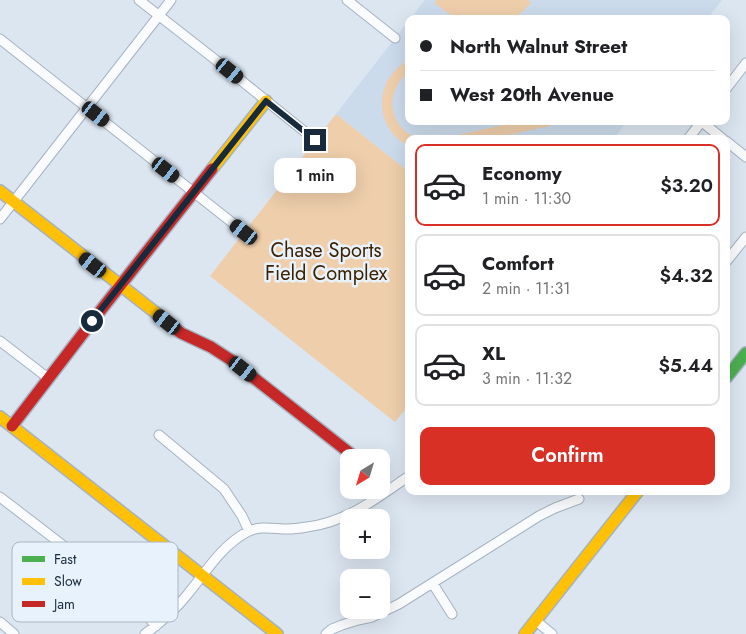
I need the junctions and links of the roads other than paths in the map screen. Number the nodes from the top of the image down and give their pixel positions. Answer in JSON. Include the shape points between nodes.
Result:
{"nodes":[{"id":1,"x":139,"y":0,"type":"edge"},
{"id":2,"x":171,"y":0,"type":"edge"},
{"id":3,"x":346,"y":0,"type":"edge"},
{"id":4,"x":159,"y":16,"type":"junction"},
{"id":5,"x":395,"y":38,"type":"dead end"},
{"id":6,"x":0,"y":39,"type":"edge"},
{"id":7,"x":746,"y":63,"type":"edge"},
{"id":8,"x":730,"y":84,"type":"edge"},
{"id":9,"x":266,"y":101,"type":"junction"},
{"id":10,"x":87,"y":108,"type":"junction"},
{"id":11,"x":706,"y":125,"type":"edge"},
{"id":12,"x":718,"y":135,"type":"edge"},
{"id":13,"x":315,"y":140,"type":"dead end"},
{"id":14,"x":730,"y":144,"type":"edge"},
{"id":15,"x":746,"y":157,"type":"edge"},
{"id":16,"x":0,"y":191,"type":"edge"},
{"id":17,"x":194,"y":192,"type":"junction"},
{"id":18,"x":14,"y":202,"type":"junction"},
{"id":19,"x":0,"y":220,"type":"edge"},
{"id":20,"x":244,"y":232,"type":"dead end"},
{"id":21,"x":746,"y":237,"type":"edge"},
{"id":22,"x":730,"y":257,"type":"edge"},
{"id":23,"x":120,"y":286,"type":"junction"},
{"id":24,"x":0,"y":341,"type":"edge"},
{"id":25,"x":746,"y":353,"type":"edge"},
{"id":26,"x":730,"y":373,"type":"edge"},
{"id":27,"x":48,"y":378,"type":"junction"},
{"id":28,"x":0,"y":417,"type":"edge"},
{"id":29,"x":12,"y":426,"type":"junction"},
{"id":30,"x":159,"y":435,"type":"dead end"},
{"id":31,"x":345,"y":449,"type":"edge"},
{"id":32,"x":405,"y":478,"type":"edge"},
{"id":33,"x":390,"y":487,"type":"edge"},
{"id":34,"x":635,"y":495,"type":"edge"},
{"id":35,"x":0,"y":497,"type":"edge"},
{"id":36,"x":373,"y":499,"type":"edge"},
{"id":37,"x":579,"y":499,"type":"dead end"},
{"id":38,"x":249,"y":531,"type":"junction"},
{"id":39,"x":59,"y":542,"type":"edge"},
{"id":40,"x":159,"y":542,"type":"edge"},
{"id":41,"x":178,"y":557,"type":"edge"},
{"id":42,"x":202,"y":576,"type":"junction"},
{"id":43,"x":433,"y":584,"type":"junction"},
{"id":44,"x":178,"y":605,"type":"edge"},
{"id":45,"x":452,"y":614,"type":"dead end"},
{"id":46,"x":536,"y":621,"type":"junction"},
{"id":47,"x":0,"y":622,"type":"edge"},
{"id":48,"x":152,"y":622,"type":"edge"},
{"id":49,"x":160,"y":622,"type":"edge"},
{"id":50,"x":156,"y":626,"type":"junction"},
{"id":51,"x":14,"y":634,"type":"edge"},
{"id":52,"x":145,"y":634,"type":"edge"},
{"id":53,"x":277,"y":634,"type":"edge"},
{"id":54,"x":326,"y":634,"type":"edge"},
{"id":55,"x":526,"y":634,"type":"edge"},
{"id":56,"x":552,"y":634,"type":"edge"}],
"edges":[{"from":1,"to":4,"type":"street"},
{"from":2,"to":4,"type":"street"},
{"from":3,"to":5,"type":"street"},
{"from":4,"to":9,"type":"street"},
{"from":4,"to":10,"type":"street"},
{"from":6,"to":10,"type":"street"},
{"from":7,"to":8,"type":"street"},
{"from":9,"to":13,"type":"street"},
{"from":9,"to":17,"type":"street"},
{"from":10,"to":17,"type":"street"},
{"from":10,"to":18,"type":"street"},
{"from":11,"to":12,"type":"street"},
{"from":14,"to":15,"type":"street"},
{"from":16,"to":18,"type":"street"},
{"from":17,"to":20,"type":"street"},
{"from":17,"to":23,"type":"street"},
{"from":18,"to":19,"type":"street"},
{"from":18,"to":23,"type":"street"},
{"from":21,"to":22,"type":"street"},
{"from":23,"to":27,"type":"street"},
{"from":23,"to":31,"type":"street","via":[[181,333],[231,360]]},
{"from":24,"to":27,"type":"street"},
{"from":25,"to":26,"type":"street"},
{"from":27,"to":29,"type":"street"},
{"from":28,"to":29,"type":"street"},
{"from":29,"to":40,"type":"street"},
{"from":30,"to":38,"type":"street","via":[[224,489]]},
{"from":32,"to":33,"type":"street"},
{"from":34,"to":46,"type":"street"},
{"from":35,"to":39,"type":"street"},
{"from":36,"to":38,"type":"street","via":[[335,521],[308,527],[260,527]]},
{"from":37,"to":43,"type":"street","via":[[540,516]]},
{"from":38,"to":42,"type":"street","via":[[218,554]]},
{"from":41,"to":42,"type":"street"},
{"from":42,"to":44,"type":"street"},
{"from":42,"to":53,"type":"street"},
{"from":43,"to":45,"type":"street"},
{"from":43,"to":54,"type":"street","via":[[372,617],[342,625]]},
{"from":46,"to":55,"type":"street"},
{"from":46,"to":56,"type":"street"},
{"from":47,"to":51,"type":"street"},
{"from":48,"to":50,"type":"street"},
{"from":49,"to":50,"type":"street"},
{"from":50,"to":52,"type":"street"}]}
